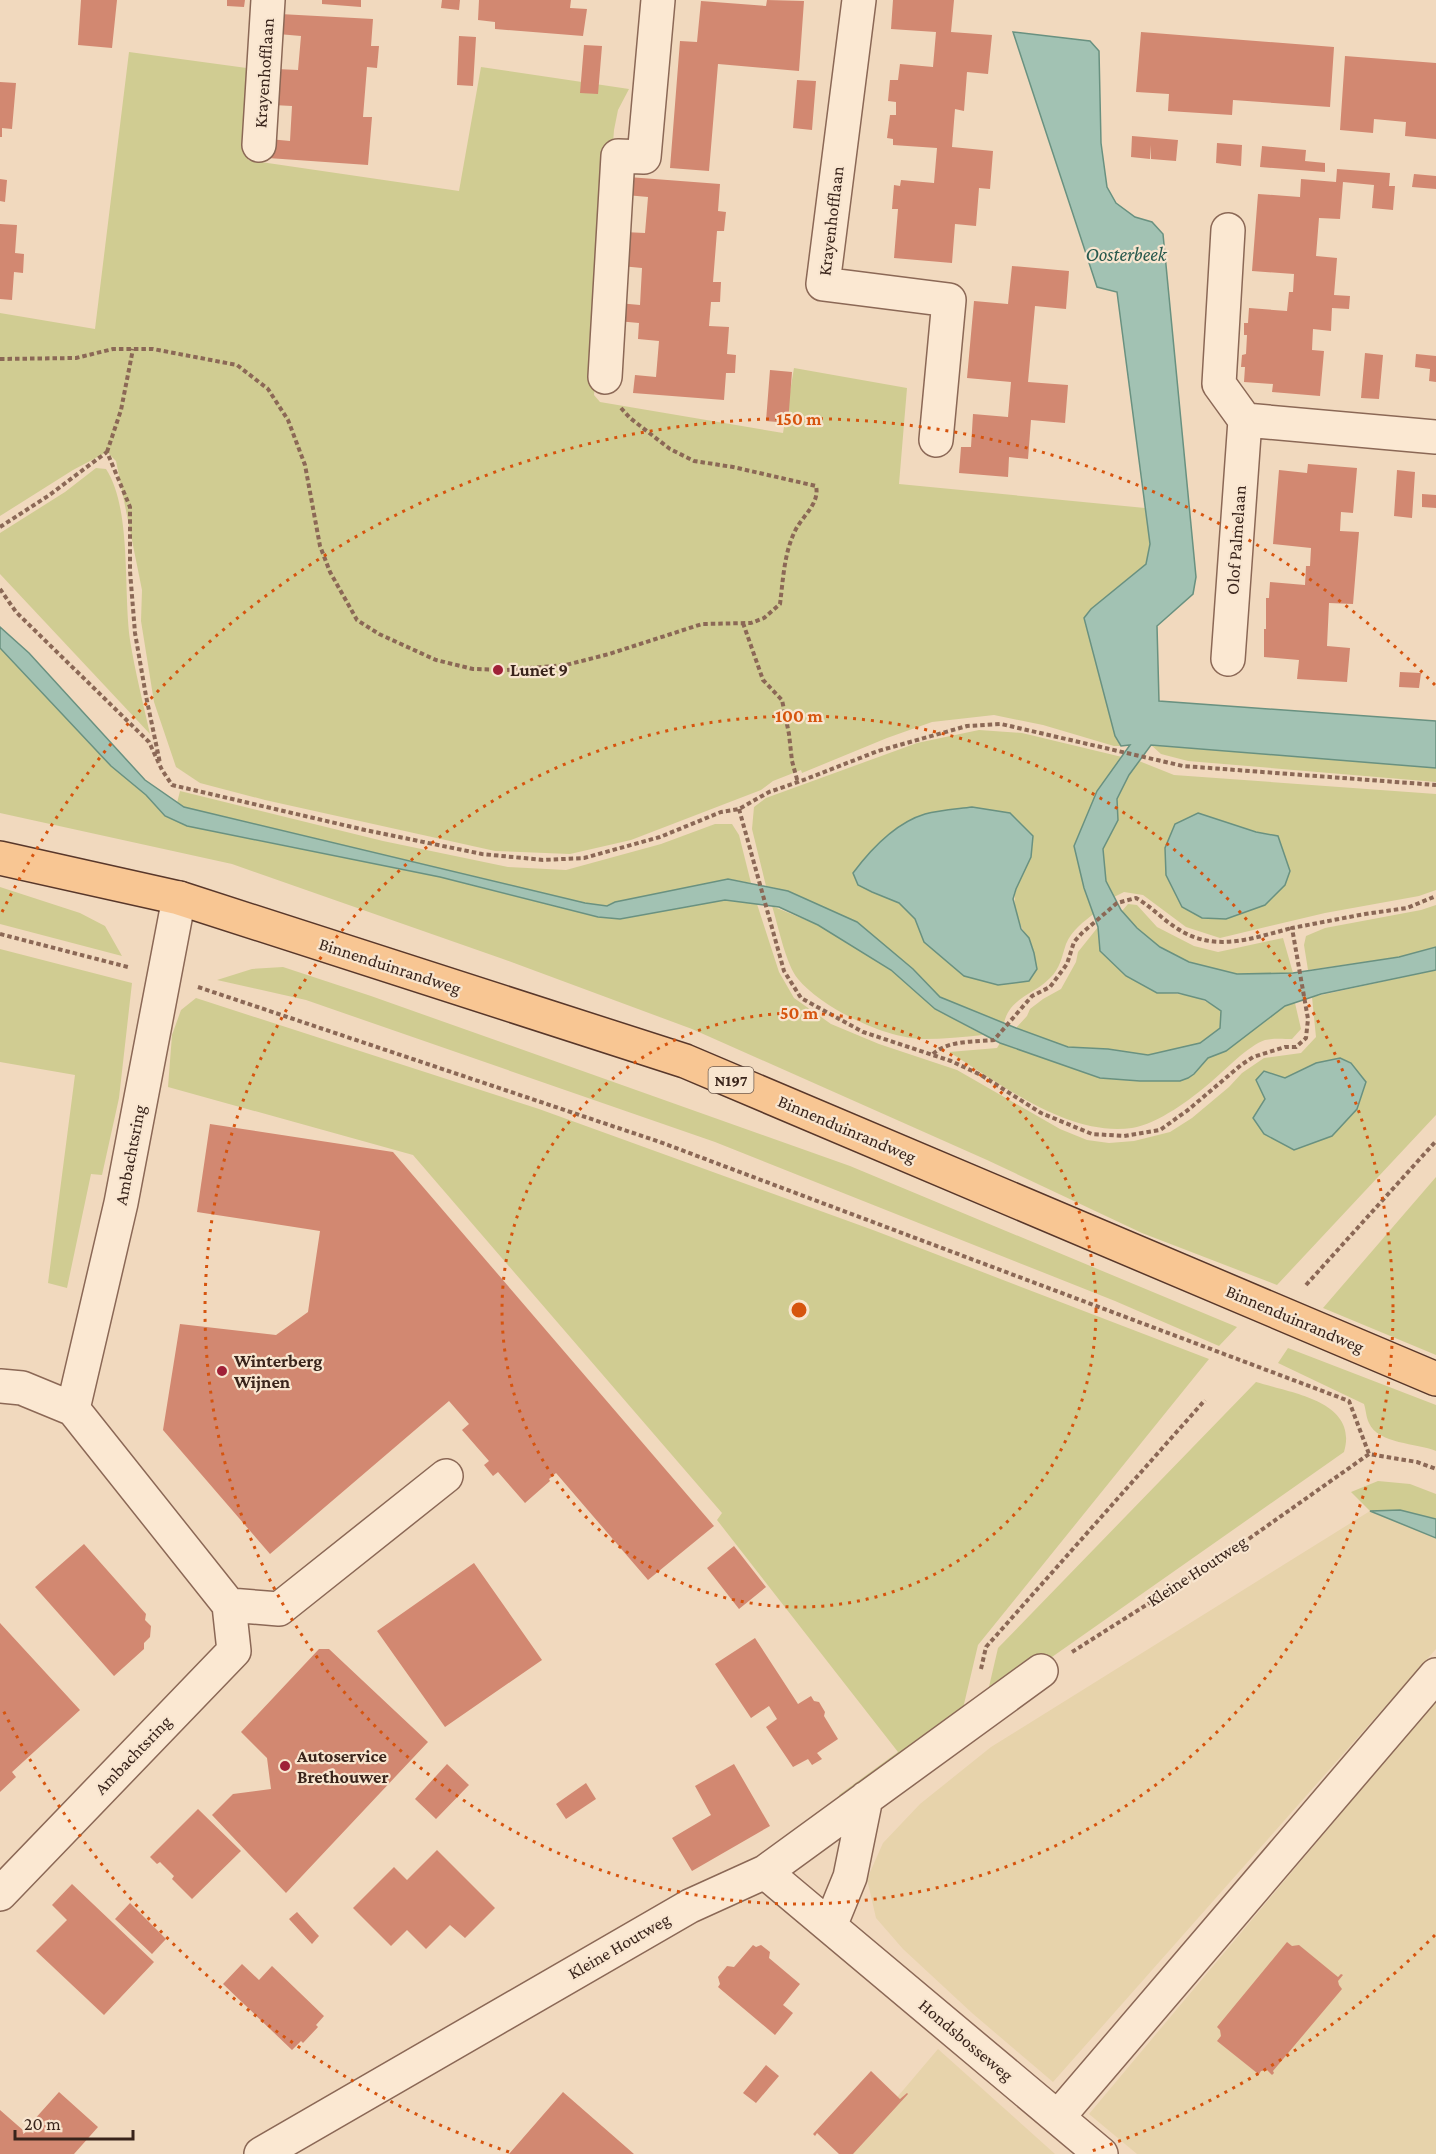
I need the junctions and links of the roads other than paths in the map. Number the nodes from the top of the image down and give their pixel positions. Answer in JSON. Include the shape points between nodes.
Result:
{"nodes":[{"id":1,"x":268,"y":0,"type":"edge"},
{"id":2,"x":658,"y":0,"type":"edge"},
{"id":3,"x":859,"y":0,"type":"edge"},
{"id":4,"x":259,"y":145,"type":"dead end"},
{"id":5,"x":1228,"y":230,"type":"dead end"},
{"id":6,"x":605,"y":377,"type":"road end"},
{"id":7,"x":1245,"y":420,"type":"junction"},
{"id":8,"x":1436,"y":437,"type":"edge"},
{"id":9,"x":936,"y":440,"type":"dead end"},
{"id":10,"x":1228,"y":659,"type":"dead end"},
{"id":11,"x":0,"y":858,"type":"edge"},
{"id":12,"x":179,"y":898,"type":"junction"},
{"id":13,"x":1436,"y":1379,"type":"edge"},
{"id":14,"x":0,"y":1386,"type":"edge"},
{"id":15,"x":73,"y":1409,"type":"junction"},
{"id":16,"x":446,"y":1476,"type":"dead end"},
{"id":17,"x":229,"y":1605,"type":"junction"},
{"id":18,"x":1041,"y":1671,"type":"road end"},
{"id":19,"x":1436,"y":1675,"type":"edge"},
{"id":20,"x":866,"y":1798,"type":"junction"},
{"id":21,"x":765,"y":1872,"type":"junction"},
{"id":22,"x":0,"y":1893,"type":"edge"},
{"id":23,"x":830,"y":1926,"type":"junction"},
{"id":24,"x":1058,"y":2117,"type":"junction"},
{"id":25,"x":261,"y":2154,"type":"edge"},
{"id":26,"x":1101,"y":2154,"type":"edge"}],
"edges":[{"from":1,"to":4,"type":"street","name":"Krayenhofflaan"},
{"from":2,"to":6,"type":"street","via":[[644,157],[618,156]]},
{"from":3,"to":9,"type":"street","name":"Krayenhofflaan","via":[[823,284],[949,300]]},
{"from":5,"to":7,"type":"street","via":[[1219,384]]},
{"from":7,"to":8,"type":"street"},
{"from":7,"to":10,"type":"street","name":"Olof Palmelaan"},
{"from":11,"to":12,"type":"main road","name":"Binnenduinrandweg","number":"N197"},
{"from":12,"to":13,"type":"main road","name":"Binnenduinrandweg","number":"N197","via":[[685,1061]]},
{"from":12,"to":15,"type":"street","name":"Ambachtsring","via":[[121,1203]]},
{"from":14,"to":15,"type":"street","via":[[21,1388]]},
{"from":15,"to":17,"type":"street"},
{"from":16,"to":17,"type":"street","via":[[279,1609]]},
{"from":17,"to":22,"type":"street","name":"Ambachtsring","via":[[234,1651]]},
{"from":18,"to":20,"type":"street","name":"Kleine Houtweg"},
{"from":19,"to":24,"type":"street"},
{"from":20,"to":21,"type":"street","name":"Kleine Houtweg"},
{"from":20,"to":23,"type":"street","via":[[850,1877]]},
{"from":21,"to":23,"type":"street","name":"Hondsbosseweg"},
{"from":21,"to":25,"type":"street","name":"Kleine Houtweg","via":[[690,1905]]},
{"from":23,"to":24,"type":"street","name":"Hondsbosseweg"},
{"from":24,"to":26,"type":"street","name":"Hondsbosseweg"}]}
